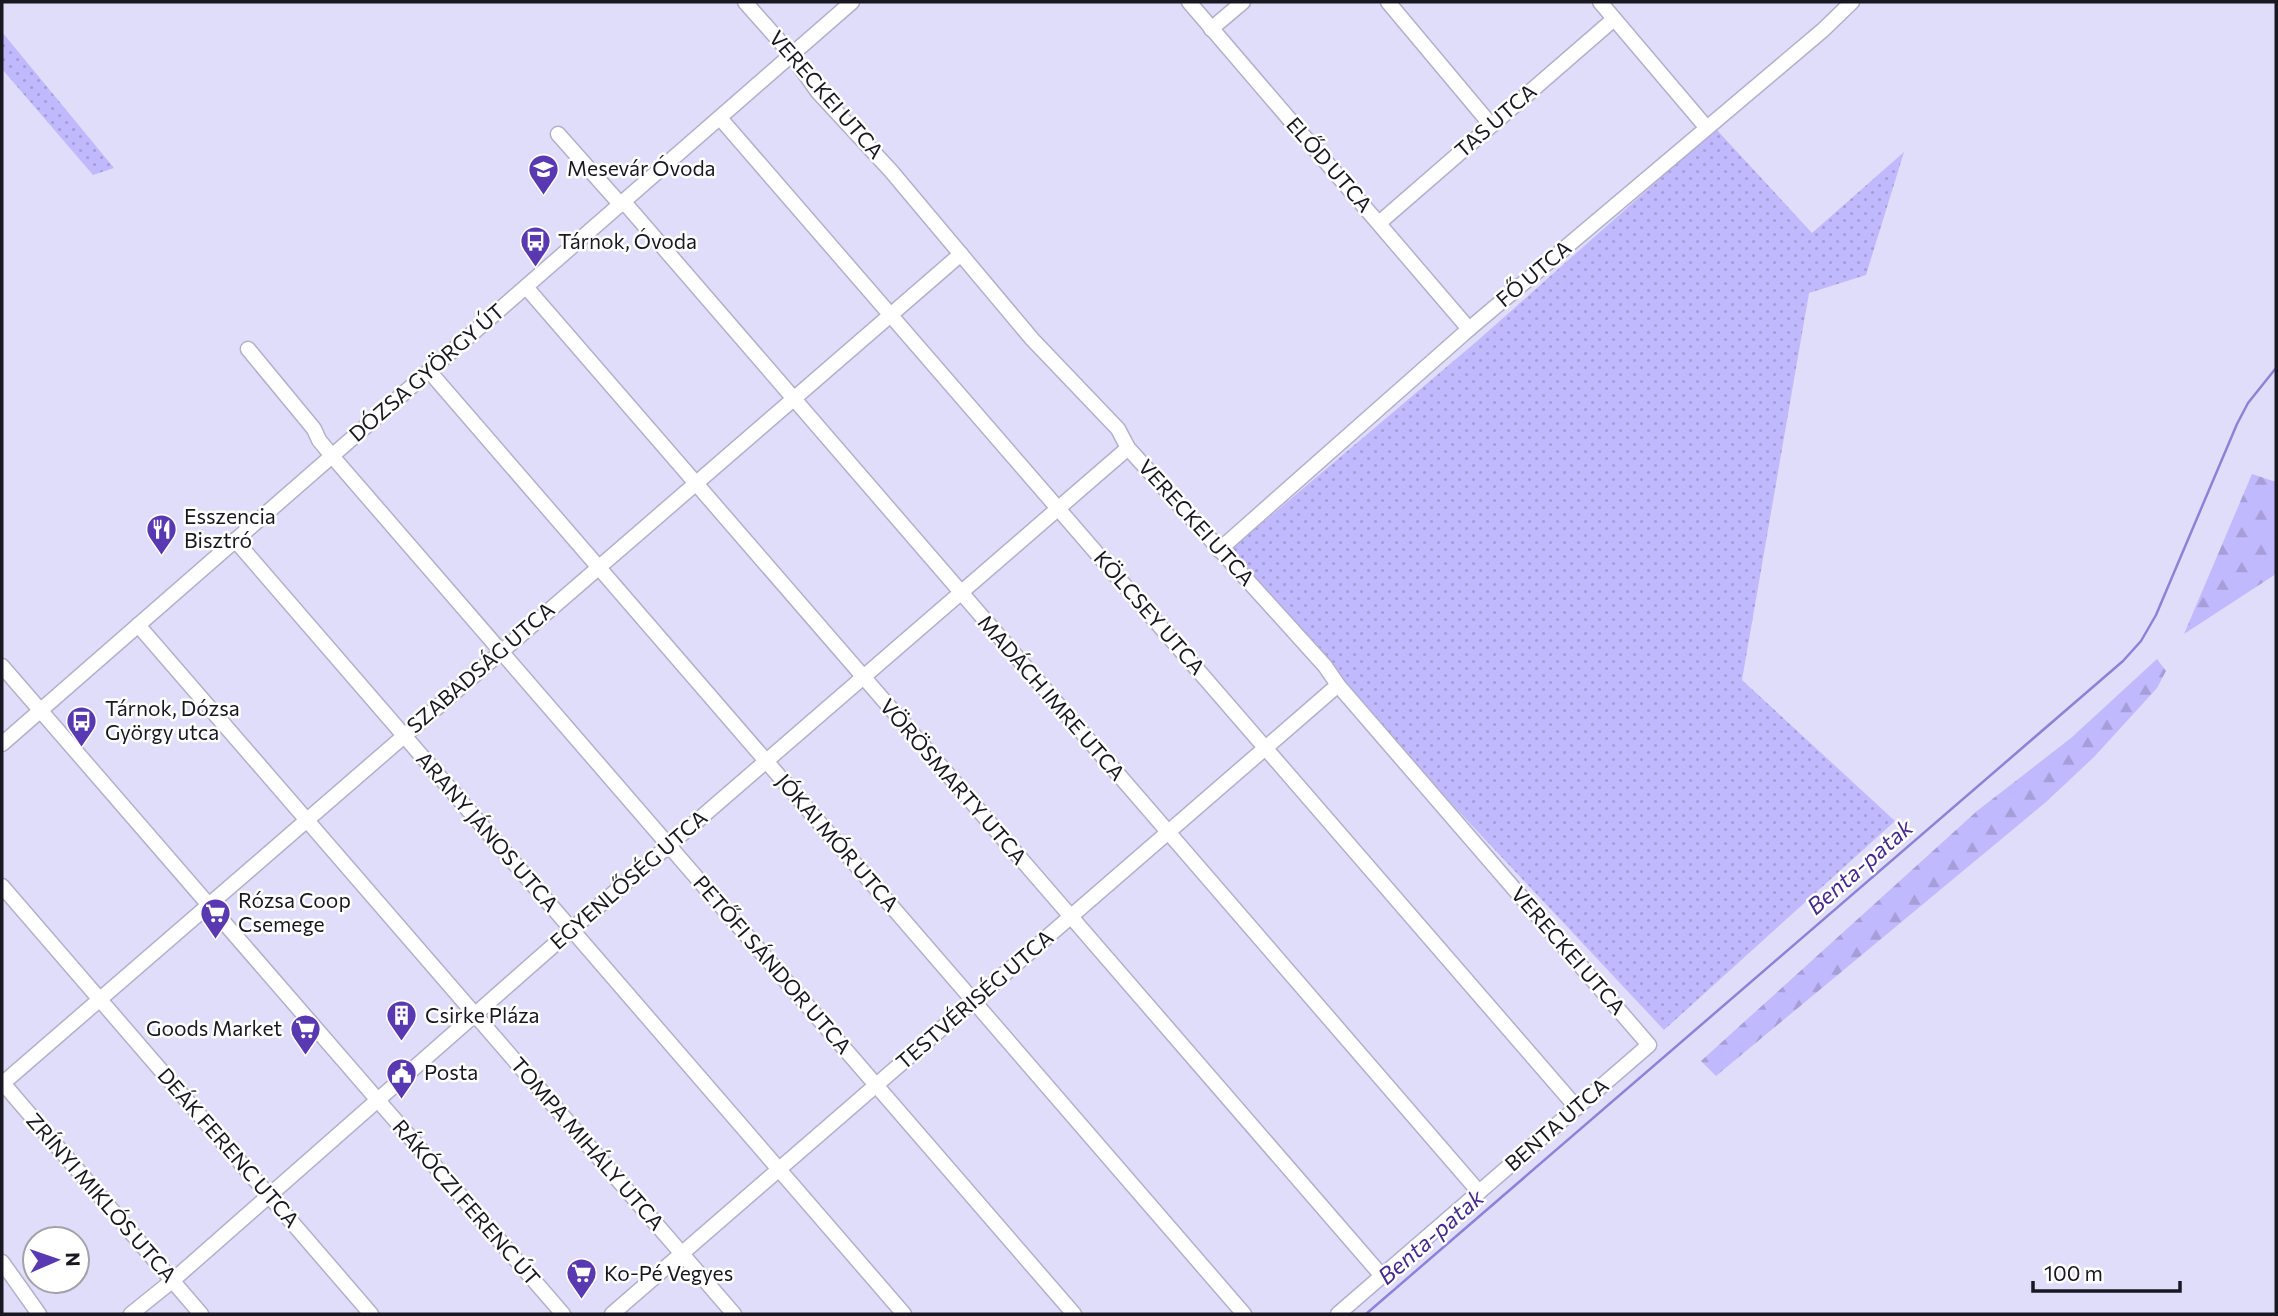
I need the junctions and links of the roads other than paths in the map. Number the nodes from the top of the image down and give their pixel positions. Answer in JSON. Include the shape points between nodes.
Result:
{"nodes":[{"id":1,"x":745,"y":2,"type":"edge"},
{"id":2,"x":852,"y":2,"type":"edge"},
{"id":3,"x":1188,"y":2,"type":"edge"},
{"id":4,"x":1243,"y":2,"type":"edge"},
{"id":5,"x":1388,"y":2,"type":"edge"},
{"id":6,"x":1601,"y":2,"type":"edge"},
{"id":7,"x":1852,"y":2,"type":"edge"},
{"id":8,"x":1614,"y":19,"type":"junction"},
{"id":9,"x":1211,"y":29,"type":"junction"},
{"id":10,"x":791,"y":54,"type":"junction"},
{"id":11,"x":720,"y":118,"type":"junction"},
{"id":12,"x":1491,"y":125,"type":"junction"},
{"id":13,"x":1706,"y":127,"type":"junction"},
{"id":14,"x":558,"y":134,"type":"dead end"},
{"id":15,"x":623,"y":204,"type":"junction"},
{"id":16,"x":1379,"y":223,"type":"junction"},
{"id":17,"x":961,"y":254,"type":"junction"},
{"id":18,"x":526,"y":287,"type":"junction"},
{"id":19,"x":890,"y":314,"type":"junction"},
{"id":20,"x":1469,"y":329,"type":"junction"},
{"id":21,"x":248,"y":349,"type":"dead end"},
{"id":22,"x":429,"y":371,"type":"junction"},
{"id":23,"x":792,"y":399,"type":"junction"},
{"id":24,"x":1128,"y":448,"type":"junction"},
{"id":25,"x":332,"y":456,"type":"junction"},
{"id":26,"x":696,"y":482,"type":"junction"},
{"id":27,"x":1058,"y":508,"type":"junction"},
{"id":28,"x":235,"y":540,"type":"junction"},
{"id":29,"x":1219,"y":550,"type":"junction"},
{"id":30,"x":599,"y":567,"type":"junction"},
{"id":31,"x":961,"y":593,"type":"junction"},
{"id":32,"x":138,"y":625,"type":"junction"},
{"id":33,"x":501,"y":651,"type":"junction"},
{"id":34,"x":2,"y":666,"type":"edge"},
{"id":35,"x":864,"y":677,"type":"junction"},
{"id":36,"x":1338,"y":685,"type":"junction"},
{"id":37,"x":40,"y":710,"type":"junction"},
{"id":38,"x":403,"y":734,"type":"junction"},
{"id":39,"x":2,"y":744,"type":"edge"},
{"id":40,"x":1266,"y":749,"type":"junction"},
{"id":41,"x":766,"y":761,"type":"junction"},
{"id":42,"x":306,"y":819,"type":"junction"},
{"id":43,"x":1168,"y":833,"type":"junction"},
{"id":44,"x":669,"y":846,"type":"junction"},
{"id":45,"x":2,"y":886,"type":"edge"},
{"id":46,"x":208,"y":904,"type":"junction"},
{"id":47,"x":1070,"y":918,"type":"junction"},
{"id":48,"x":571,"y":930,"type":"junction"},
{"id":49,"x":100,"y":998,"type":"junction"},
{"id":50,"x":974,"y":1002,"type":"junction"},
{"id":51,"x":475,"y":1014,"type":"junction"},
{"id":52,"x":1649,"y":1045,"type":"joint"},
{"id":53,"x":2,"y":1083,"type":"edge"},
{"id":54,"x":876,"y":1086,"type":"junction"},
{"id":55,"x":376,"y":1100,"type":"junction"},
{"id":56,"x":1577,"y":1108,"type":"junction"},
{"id":57,"x":778,"y":1170,"type":"junction"},
{"id":58,"x":1479,"y":1192,"type":"junction"},
{"id":59,"x":269,"y":1195,"type":"junction"},
{"id":60,"x":682,"y":1254,"type":"junction"},
{"id":61,"x":2,"y":1262,"type":"edge"},
{"id":62,"x":1382,"y":1276,"type":"junction"},
{"id":63,"x":172,"y":1281,"type":"junction"},
{"id":64,"x":39,"y":1314,"type":"edge"},
{"id":65,"x":131,"y":1314,"type":"edge"},
{"id":66,"x":201,"y":1314,"type":"edge"},
{"id":67,"x":372,"y":1314,"type":"edge"},
{"id":68,"x":563,"y":1314,"type":"edge"},
{"id":69,"x":612,"y":1314,"type":"edge"},
{"id":70,"x":734,"y":1314,"type":"edge"},
{"id":71,"x":904,"y":1314,"type":"edge"},
{"id":72,"x":1074,"y":1314,"type":"edge"},
{"id":73,"x":1244,"y":1314,"type":"edge"},
{"id":74,"x":1338,"y":1314,"type":"edge"}],
"edges":[{"from":1,"to":10,"type":"street","name":"VERECKEI UTCA"},
{"from":2,"to":10,"type":"street","name":"DÓZSA GYÖRGY ÚT"},
{"from":3,"to":9,"type":"street","name":"ELŐD UTCA"},
{"from":4,"to":9,"type":"street"},
{"from":5,"to":12,"type":"street"},
{"from":6,"to":8,"type":"street"},
{"from":7,"to":13,"type":"street","name":"FŐ UTCA"},
{"from":8,"to":12,"type":"street","name":"TAS UTCA"},
{"from":8,"to":13,"type":"street"},
{"from":9,"to":16,"type":"street","name":"ELŐD UTCA"},
{"from":10,"to":11,"type":"street","name":"DÓZSA GYÖRGY ÚT"},
{"from":10,"to":17,"type":"street","name":"VERECKEI UTCA","via":[[818,92]]},
{"from":11,"to":15,"type":"street","name":"DÓZSA GYÖRGY ÚT"},
{"from":11,"to":19,"type":"street","name":"KÖLCSEY UTCA"},
{"from":12,"to":16,"type":"street","name":"TAS UTCA"},
{"from":13,"to":20,"type":"street","name":"FŐ UTCA"},
{"from":14,"to":15,"type":"street","name":"MADÁCH IMRE UTCA"},
{"from":15,"to":18,"type":"street","name":"DÓZSA GYÖRGY ÚT"},
{"from":15,"to":23,"type":"street","name":"MADÁCH IMRE UTCA"},
{"from":16,"to":20,"type":"street","name":"ELŐD UTCA"},
{"from":17,"to":19,"type":"street","name":"SZABADSÁG UTCA"},
{"from":17,"to":24,"type":"street","name":"VERECKEI UTCA","via":[[1041,350],[1118,429]]},
{"from":18,"to":22,"type":"street","name":"DÓZSA GYÖRGY ÚT"},
{"from":18,"to":26,"type":"street","name":"VÖRÖSMARTY UTCA"},
{"from":19,"to":23,"type":"street","name":"SZABADSÁG UTCA"},
{"from":19,"to":27,"type":"street","name":"KÖLCSEY UTCA"},
{"from":20,"to":29,"type":"street","name":"FŐ UTCA"},
{"from":21,"to":25,"type":"street","name":"PETŐFI SÁNDOR UTCA"},
{"from":22,"to":25,"type":"street","name":"DÓZSA GYÖRGY ÚT"},
{"from":22,"to":30,"type":"street","name":"JÓKAI MÓR UTCA"},
{"from":23,"to":26,"type":"street","name":"SZABADSÁG UTCA"},
{"from":23,"to":31,"type":"street","name":"MADÁCH IMRE UTCA"},
{"from":24,"to":27,"type":"street","name":"EGYENLŐSÉG UTCA"},
{"from":24,"to":29,"type":"street","name":"VERECKEI UTCA"},
{"from":25,"to":28,"type":"street","name":"DÓZSA GYÖRGY ÚT"},
{"from":25,"to":33,"type":"street","name":"PETŐFI SÁNDOR UTCA"},
{"from":26,"to":30,"type":"street","name":"SZABADSÁG UTCA"},
{"from":26,"to":35,"type":"street","name":"VÖRÖSMARTY UTCA"},
{"from":27,"to":31,"type":"street","name":"EGYENLŐSÉG UTCA"},
{"from":27,"to":40,"type":"street","name":"KÖLCSEY UTCA"},
{"from":28,"to":32,"type":"street","name":"DÓZSA GYÖRGY ÚT"},
{"from":28,"to":38,"type":"street","name":"ARANY JÁNOS UTCA"},
{"from":29,"to":36,"type":"street","name":"VERECKEI UTCA"},
{"from":30,"to":33,"type":"street","name":"SZABADSÁG UTCA"},
{"from":30,"to":41,"type":"street","name":"JÓKAI MÓR UTCA"},
{"from":31,"to":35,"type":"street","name":"EGYENLŐSÉG UTCA"},
{"from":31,"to":43,"type":"street","name":"MADÁCH IMRE UTCA"},
{"from":32,"to":37,"type":"street","name":"DÓZSA GYÖRGY ÚT"},
{"from":32,"to":42,"type":"street","name":"TOMPA MIHÁLY UTCA"},
{"from":33,"to":38,"type":"street","name":"SZABADSÁG UTCA"},
{"from":33,"to":44,"type":"street","name":"PETŐFI SÁNDOR UTCA"},
{"from":34,"to":37,"type":"street","name":"RÁKÓCZI FERENC ÚT"},
{"from":35,"to":41,"type":"street","name":"EGYENLŐSÉG UTCA"},
{"from":35,"to":47,"type":"street","name":"VÖRÖSMARTY UTCA"},
{"from":36,"to":40,"type":"street","name":"TESTVÉRISÉG UTCA"},
{"from":36,"to":52,"type":"street","name":"VERECKEI UTCA"},
{"from":37,"to":39,"type":"street","name":"DÓZSA GYÖRGY ÚT"},
{"from":37,"to":46,"type":"street","name":"RÁKÓCZI FERENC ÚT"},
{"from":38,"to":42,"type":"street","name":"SZABADSÁG UTCA"},
{"from":38,"to":48,"type":"street","name":"ARANY JÁNOS UTCA"},
{"from":40,"to":43,"type":"street","name":"TESTVÉRISÉG UTCA"},
{"from":40,"to":56,"type":"street","name":"KÖLCSEY UTCA"},
{"from":41,"to":44,"type":"street","name":"EGYENLŐSÉG UTCA"},
{"from":41,"to":50,"type":"street","name":"JÓKAI MÓR UTCA"},
{"from":42,"to":46,"type":"street","name":"SZABADSÁG UTCA"},
{"from":42,"to":51,"type":"street","name":"TOMPA MIHÁLY UTCA"},
{"from":43,"to":47,"type":"street","name":"TESTVÉRISÉG UTCA"},
{"from":43,"to":58,"type":"street","name":"MADÁCH IMRE UTCA"},
{"from":44,"to":48,"type":"street","name":"EGYENLŐSÉG UTCA"},
{"from":44,"to":54,"type":"street","name":"PETŐFI SÁNDOR UTCA"},
{"from":45,"to":49,"type":"street","name":"DEÁK FERENC UTCA"},
{"from":46,"to":49,"type":"street","name":"SZABADSÁG UTCA"},
{"from":46,"to":55,"type":"street","name":"RÁKÓCZI FERENC ÚT"},
{"from":47,"to":50,"type":"street","name":"TESTVÉRISÉG UTCA"},
{"from":47,"to":62,"type":"street","name":"VÖRÖSMARTY UTCA"},
{"from":48,"to":51,"type":"street","name":"EGYENLŐSÉG UTCA"},
{"from":48,"to":57,"type":"street","name":"ARANY JÁNOS UTCA"},
{"from":49,"to":53,"type":"street","name":"SZABADSÁG UTCA"},
{"from":49,"to":59,"type":"street","name":"DEÁK FERENC UTCA"},
{"from":50,"to":54,"type":"street","name":"TESTVÉRISÉG UTCA"},
{"from":50,"to":73,"type":"street","name":"JÓKAI MÓR UTCA"},
{"from":51,"to":55,"type":"street","name":"EGYENLŐSÉG UTCA"},
{"from":51,"to":60,"type":"street","name":"TOMPA MIHÁLY UTCA"},
{"from":52,"to":56,"type":"street","name":"BENTA UTCA"},
{"from":53,"to":63,"type":"street","name":"ZRÍNYI MIKLÓS UTCA"},
{"from":54,"to":57,"type":"street","name":"TESTVÉRISÉG UTCA"},
{"from":54,"to":72,"type":"street","name":"PETŐFI SÁNDOR UTCA"},
{"from":55,"to":59,"type":"street","name":"EGYENLŐSÉG UTCA"},
{"from":55,"to":68,"type":"street","name":"RÁKÓCZI FERENC ÚT"},
{"from":56,"to":58,"type":"street","name":"BENTA UTCA"},
{"from":57,"to":60,"type":"street","name":"TESTVÉRISÉG UTCA"},
{"from":57,"to":71,"type":"street","name":"ARANY JÁNOS UTCA"},
{"from":58,"to":62,"type":"street","name":"BENTA UTCA"},
{"from":59,"to":63,"type":"street","name":"EGYENLŐSÉG UTCA"},
{"from":59,"to":67,"type":"street","name":"DEÁK FERENC UTCA"},
{"from":60,"to":69,"type":"street","name":"TESTVÉRISÉG UTCA"},
{"from":60,"to":70,"type":"street","name":"TOMPA MIHÁLY UTCA"},
{"from":61,"to":64,"type":"street"},
{"from":62,"to":74,"type":"street","name":"BENTA UTCA"},
{"from":63,"to":65,"type":"street","name":"EGYENLŐSÉG UTCA"},
{"from":63,"to":66,"type":"street","name":"ZRÍNYI MIKLÓS UTCA"}]}
